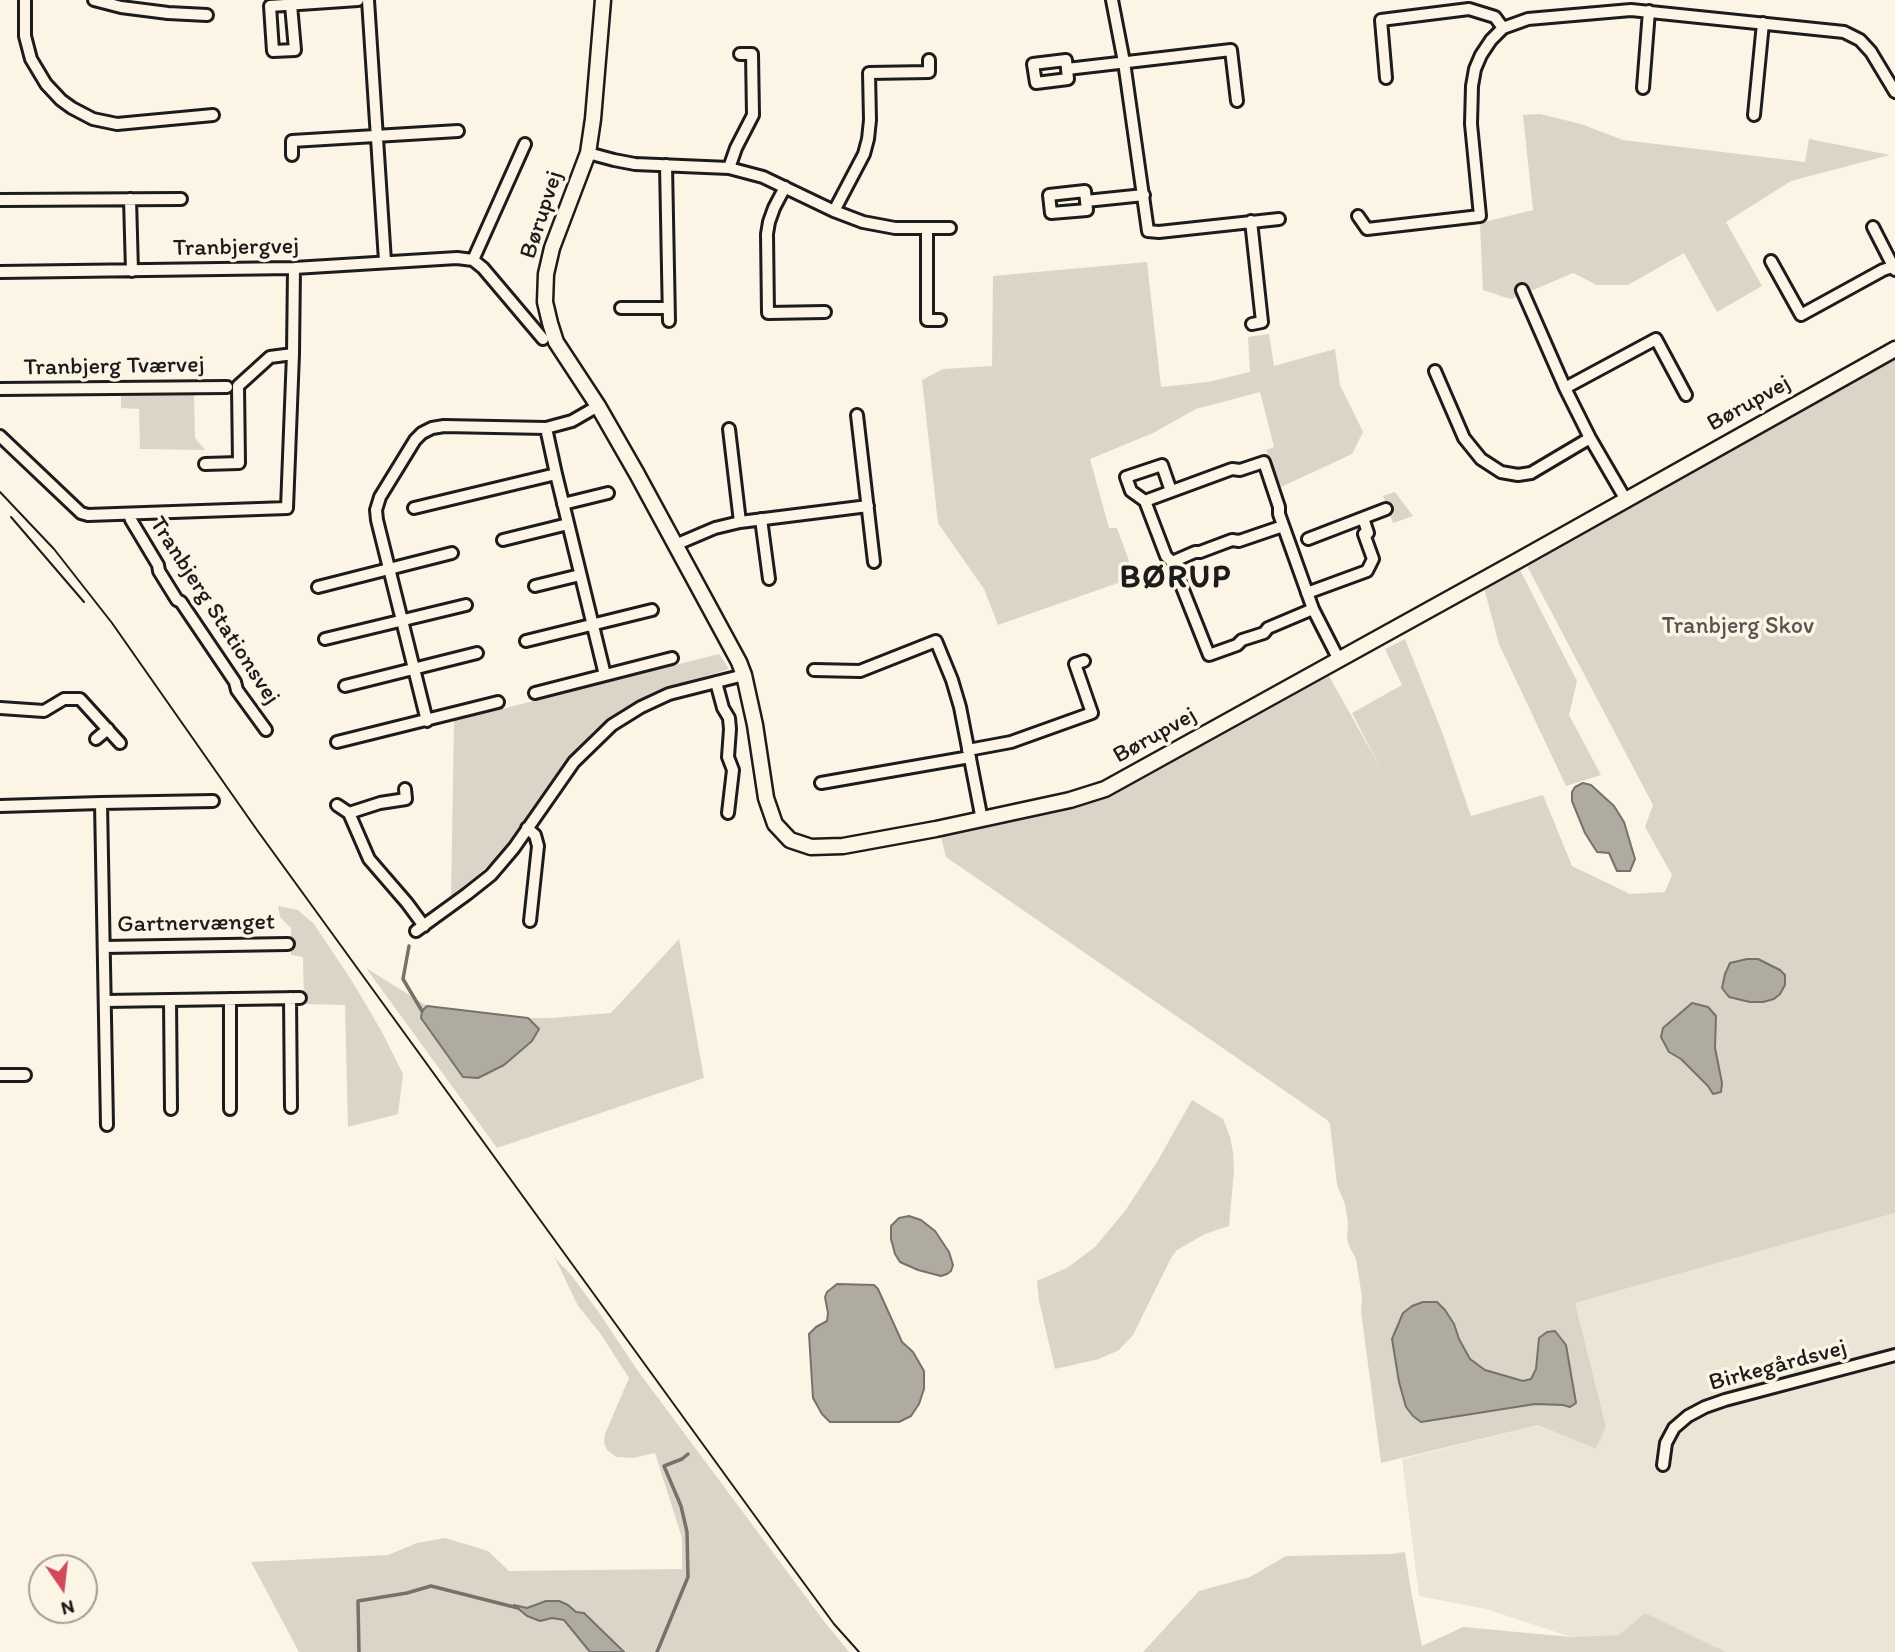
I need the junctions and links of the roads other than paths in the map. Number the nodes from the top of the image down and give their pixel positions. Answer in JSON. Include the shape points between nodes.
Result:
{"nodes":[{"id":1,"x":25,"y":0,"type":"edge"},
{"id":2,"x":94,"y":0,"type":"edge"},
{"id":3,"x":358,"y":0,"type":"edge"},
{"id":4,"x":368,"y":0,"type":"edge"},
{"id":5,"x":603,"y":0,"type":"edge"},
{"id":6,"x":1112,"y":0,"type":"edge"},
{"id":7,"x":292,"y":5,"type":"junction"},
{"id":8,"x":1631,"y":5,"type":"edge"},
{"id":9,"x":1649,"y":10,"type":"junction"},
{"id":10,"x":207,"y":15,"type":"dead end"},
{"id":11,"x":1763,"y":23,"type":"junction"},
{"id":12,"x":1503,"y":28,"type":"junction"},
{"id":13,"x":740,"y":54,"type":"dead end"},
{"id":14,"x":929,"y":60,"type":"dead end"},
{"id":15,"x":1124,"y":62,"type":"junction"},
{"id":16,"x":1067,"y":69,"type":"dead end"},
{"id":17,"x":1386,"y":78,"type":"dead end"},
{"id":18,"x":1643,"y":88,"type":"dead end"},
{"id":19,"x":1895,"y":92,"type":"edge"},
{"id":20,"x":1237,"y":102,"type":"dead end"},
{"id":21,"x":214,"y":115,"type":"dead end"},
{"id":22,"x":1754,"y":116,"type":"dead end"},
{"id":23,"x":458,"y":131,"type":"dead end"},
{"id":24,"x":377,"y":135,"type":"junction"},
{"id":25,"x":526,"y":144,"type":"dead end"},
{"id":26,"x":588,"y":153,"type":"junction"},
{"id":27,"x":292,"y":155,"type":"dead end"},
{"id":28,"x":666,"y":165,"type":"junction"},
{"id":29,"x":729,"y":168,"type":"junction"},
{"id":30,"x":785,"y":187,"type":"junction"},
{"id":31,"x":1144,"y":195,"type":"junction"},
{"id":32,"x":130,"y":199,"type":"junction"},
{"id":33,"x":181,"y":199,"type":"dead end"},
{"id":34,"x":0,"y":200,"type":"edge"},
{"id":35,"x":1086,"y":201,"type":"dead end"},
{"id":36,"x":834,"y":211,"type":"junction"},
{"id":37,"x":1358,"y":216,"type":"dead end"},
{"id":38,"x":1279,"y":219,"type":"dead end"},
{"id":39,"x":1251,"y":221,"type":"junction"},
{"id":40,"x":927,"y":228,"type":"junction"},
{"id":41,"x":950,"y":228,"type":"dead end"},
{"id":42,"x":1873,"y":228,"type":"dead end"},
{"id":43,"x":473,"y":260,"type":"junction"},
{"id":44,"x":385,"y":261,"type":"junction"},
{"id":45,"x":1771,"y":261,"type":"dead end"},
{"id":46,"x":294,"y":268,"type":"junction"},
{"id":47,"x":1894,"y":268,"type":"edge"},
{"id":48,"x":132,"y":271,"type":"junction"},
{"id":49,"x":0,"y":272,"type":"edge"},
{"id":50,"x":1522,"y":290,"type":"dead end"},
{"id":51,"x":621,"y":308,"type":"dead end"},
{"id":52,"x":668,"y":308,"type":"junction"},
{"id":53,"x":825,"y":312,"type":"dead end"},
{"id":54,"x":940,"y":320,"type":"dead end"},
{"id":55,"x":669,"y":321,"type":"dead end"},
{"id":56,"x":1252,"y":324,"type":"dead end"},
{"id":57,"x":543,"y":339,"type":"dead end"},
{"id":58,"x":1895,"y":349,"type":"edge"},
{"id":59,"x":293,"y":354,"type":"junction"},
{"id":60,"x":1435,"y":371,"type":"dead end"},
{"id":61,"x":227,"y":387,"type":"dead end"},
{"id":62,"x":1565,"y":388,"type":"junction"},
{"id":63,"x":0,"y":389,"type":"edge"},
{"id":64,"x":1686,"y":395,"type":"dead end"},
{"id":65,"x":597,"y":406,"type":"junction"},
{"id":66,"x":857,"y":415,"type":"dead end"},
{"id":67,"x":546,"y":428,"type":"junction"},
{"id":68,"x":729,"y":429,"type":"dead end"},
{"id":69,"x":0,"y":436,"type":"edge"},
{"id":70,"x":1590,"y":438,"type":"junction"},
{"id":71,"x":205,"y":464,"type":"dead end"},
{"id":72,"x":556,"y":474,"type":"junction"},
{"id":73,"x":1171,"y":491,"type":"junction"},
{"id":74,"x":608,"y":493,"type":"dead end"},
{"id":75,"x":1626,"y":499,"type":"junction"},
{"id":76,"x":1145,"y":501,"type":"junction"},
{"id":77,"x":563,"y":504,"type":"junction"},
{"id":78,"x":868,"y":506,"type":"junction"},
{"id":79,"x":414,"y":508,"type":"dead end"},
{"id":80,"x":1386,"y":509,"type":"dead end"},
{"id":81,"x":129,"y":513,"type":"junction"},
{"id":82,"x":1363,"y":518,"type":"junction"},
{"id":83,"x":761,"y":519,"type":"junction"},
{"id":84,"x":740,"y":522,"type":"junction"},
{"id":85,"x":568,"y":524,"type":"junction"},
{"id":86,"x":1283,"y":526,"type":"junction"},
{"id":87,"x":1308,"y":539,"type":"dead end"},
{"id":88,"x":503,"y":540,"type":"dead end"},
{"id":89,"x":675,"y":545,"type":"junction"},
{"id":90,"x":452,"y":553,"type":"dead end"},
{"id":91,"x":874,"y":562,"type":"dead end"},
{"id":92,"x":1172,"y":562,"type":"junction"},
{"id":93,"x":388,"y":569,"type":"junction"},
{"id":94,"x":580,"y":575,"type":"junction"},
{"id":95,"x":769,"y":579,"type":"dead end"},
{"id":96,"x":535,"y":586,"type":"dead end"},
{"id":97,"x":318,"y":587,"type":"dead end"},
{"id":98,"x":1307,"y":593,"type":"junction"},
{"id":99,"x":466,"y":605,"type":"dead end"},
{"id":100,"x":1313,"y":609,"type":"junction"},
{"id":101,"x":652,"y":610,"type":"dead end"},
{"id":102,"x":401,"y":620,"type":"junction"},
{"id":103,"x":592,"y":625,"type":"junction"},
{"id":104,"x":325,"y":639,"type":"dead end"},
{"id":105,"x":526,"y":641,"type":"dead end"},
{"id":106,"x":477,"y":653,"type":"dead end"},
{"id":107,"x":672,"y":658,"type":"dead end"},
{"id":108,"x":1339,"y":660,"type":"junction"},
{"id":109,"x":1084,"y":661,"type":"dead end"},
{"id":110,"x":413,"y":669,"type":"junction"},
{"id":111,"x":814,"y":670,"type":"dead end"},
{"id":112,"x":605,"y":675,"type":"junction"},
{"id":113,"x":744,"y":675,"type":"junction"},
{"id":114,"x":716,"y":682,"type":"junction"},
{"id":115,"x":345,"y":686,"type":"dead end"},
{"id":116,"x":535,"y":692,"type":"dead end"},
{"id":117,"x":498,"y":702,"type":"dead end"},
{"id":118,"x":0,"y":708,"type":"edge"},
{"id":119,"x":426,"y":721,"type":"junction"},
{"id":120,"x":108,"y":729,"type":"junction"},
{"id":121,"x":266,"y":730,"type":"dead end"},
{"id":122,"x":96,"y":739,"type":"dead end"},
{"id":123,"x":120,"y":743,"type":"dead end"},
{"id":124,"x":337,"y":743,"type":"dead end"},
{"id":125,"x":969,"y":753,"type":"junction"},
{"id":126,"x":821,"y":783,"type":"dead end"},
{"id":127,"x":405,"y":789,"type":"dead end"},
{"id":128,"x":213,"y":801,"type":"dead end"},
{"id":129,"x":101,"y":803,"type":"junction"},
{"id":130,"x":337,"y":805,"type":"dead end"},
{"id":131,"x":0,"y":806,"type":"edge"},
{"id":132,"x":349,"y":813,"type":"junction"},
{"id":133,"x":728,"y":813,"type":"dead end"},
{"id":134,"x":982,"y":820,"type":"junction"},
{"id":135,"x":527,"y":828,"type":"junction"},
{"id":136,"x":530,"y":921,"type":"dead end"},
{"id":137,"x":288,"y":944,"type":"dead end"},
{"id":138,"x":104,"y":947,"type":"junction"},
{"id":139,"x":230,"y":999,"type":"junction"},
{"id":140,"x":170,"y":1000,"type":"junction"},
{"id":141,"x":105,"y":1001,"type":"junction"},
{"id":142,"x":0,"y":1075,"type":"edge"},
{"id":143,"x":25,"y":1075,"type":"dead end"},
{"id":144,"x":292,"y":1107,"type":"dead end"},
{"id":145,"x":171,"y":1109,"type":"dead end"},
{"id":146,"x":230,"y":1109,"type":"dead end"},
{"id":147,"x":107,"y":1125,"type":"dead end"},
{"id":148,"x":1895,"y":1355,"type":"edge"},
{"id":149,"x":1663,"y":1465,"type":"dead end"}],
"edges":[{"from":1,"to":21,"type":"street","via":[[25,36],[31,59],[46,84],[72,108],[117,124]]},
{"from":2,"to":10,"type":"street","via":[[156,12]]},
{"from":3,"to":7,"type":"street"},
{"from":4,"to":24,"type":"street"},
{"from":5,"to":26,"type":"street","name":"Børupvej"},
{"from":6,"to":15,"type":"street"},
{"from":7,"to":7,"type":"street","via":[[295,50],[273,51],[270,6]]},
{"from":8,"to":9,"type":"street"},
{"from":8,"to":12,"type":"street","via":[[1528,19]]},
{"from":9,"to":11,"type":"street"},
{"from":9,"to":18,"type":"street"},
{"from":11,"to":19,"type":"street","via":[[1844,32],[1860,40]]},
{"from":11,"to":22,"type":"street"},
{"from":12,"to":17,"type":"street","via":[[1495,17],[1469,9],[1381,20]]},
{"from":12,"to":37,"type":"street","via":[[1481,55],[1472,86],[1480,216],[1367,229]]},
{"from":13,"to":29,"type":"street","via":[[752,54],[753,115]]},
{"from":14,"to":36,"type":"street","via":[[929,72],[869,73],[868,139]]},
{"from":15,"to":16,"type":"street"},
{"from":15,"to":20,"type":"street","via":[[1231,50]]},
{"from":15,"to":31,"type":"street"},
{"from":23,"to":24,"type":"street"},
{"from":24,"to":27,"type":"street","via":[[292,141]]},
{"from":24,"to":44,"type":"street"},
{"from":25,"to":43,"type":"street"},
{"from":26,"to":28,"type":"street","name":"Børupvej","via":[[635,164]]},
{"from":26,"to":65,"type":"street","name":"Børupvej","via":[[552,248],[545,302],[556,341]]},
{"from":28,"to":29,"type":"street","name":"Børupvej"},
{"from":28,"to":52,"type":"street"},
{"from":29,"to":30,"type":"street","name":"Børupvej"},
{"from":30,"to":36,"type":"street","name":"Børupvej"},
{"from":30,"to":53,"type":"street","via":[[767,234],[768,313]]},
{"from":31,"to":35,"type":"street"},
{"from":31,"to":39,"type":"street","via":[[1148,231]]},
{"from":32,"to":33,"type":"street"},
{"from":32,"to":34,"type":"street"},
{"from":32,"to":48,"type":"street"},
{"from":36,"to":40,"type":"street","name":"Børupvej","via":[[878,226]]},
{"from":38,"to":39,"type":"street"},
{"from":39,"to":56,"type":"street","via":[[1262,322]]},
{"from":40,"to":41,"type":"street","name":"Børupvej"},
{"from":40,"to":54,"type":"street","via":[[927,320]]},
{"from":42,"to":47,"type":"street"},
{"from":43,"to":44,"type":"street","name":"Tranbjergvej"},
{"from":43,"to":57,"type":"street"},
{"from":44,"to":46,"type":"street","name":"Tranbjergvej"},
{"from":45,"to":47,"type":"street","via":[[1801,315]]},
{"from":46,"to":48,"type":"street","name":"Tranbjergvej"},
{"from":46,"to":59,"type":"street","name":"Tranbjerg Stationsvej"},
{"from":48,"to":49,"type":"street","name":"Tranbjergvej"},
{"from":50,"to":62,"type":"street"},
{"from":51,"to":52,"type":"street"},
{"from":52,"to":55,"type":"street"},
{"from":58,"to":75,"type":"street","name":"Børupvej"},
{"from":59,"to":71,"type":"street","via":[[270,357],[238,386],[239,464]]},
{"from":59,"to":81,"type":"street","name":"Tranbjerg Stationsvej","via":[[287,509]]},
{"from":60,"to":70,"type":"street","via":[[1464,438],[1481,459],[1501,472],[1531,473]]},
{"from":61,"to":63,"type":"street","name":"Tranbjerg Tværvej"},
{"from":62,"to":64,"type":"street","name":"Børupvej","via":[[1656,339]]},
{"from":62,"to":70,"type":"street"},
{"from":65,"to":67,"type":"street","via":[[572,421]]},
{"from":65,"to":89,"type":"street","name":"Børupvej"},
{"from":66,"to":78,"type":"street"},
{"from":67,"to":72,"type":"street"},
{"from":67,"to":93,"type":"street","via":[[443,426],[422,433],[376,510]]},
{"from":68,"to":84,"type":"street"},
{"from":69,"to":81,"type":"street","name":"Tranbjerg Stationsvej","via":[[81,513]]},
{"from":70,"to":75,"type":"street"},
{"from":72,"to":77,"type":"street"},
{"from":72,"to":79,"type":"street"},
{"from":73,"to":76,"type":"street"},
{"from":73,"to":76,"type":"street","via":[[1162,465],[1126,477],[1131,491]]},
{"from":73,"to":86,"type":"street","via":[[1264,462]]},
{"from":74,"to":77,"type":"street"},
{"from":75,"to":108,"type":"street","name":"Børupvej"},
{"from":76,"to":92,"type":"street"},
{"from":77,"to":85,"type":"street"},
{"from":78,"to":83,"type":"street"},
{"from":78,"to":91,"type":"street"},
{"from":80,"to":82,"type":"street"},
{"from":81,"to":121,"type":"street","name":"Tranbjerg Stationsvej","via":[[177,600]]},
{"from":82,"to":87,"type":"street"},
{"from":82,"to":98,"type":"street","via":[[1373,558],[1367,571]]},
{"from":83,"to":84,"type":"street"},
{"from":83,"to":95,"type":"street"},
{"from":84,"to":89,"type":"street"},
{"from":85,"to":88,"type":"street"},
{"from":85,"to":94,"type":"street"},
{"from":86,"to":92,"type":"street"},
{"from":86,"to":98,"type":"street"},
{"from":89,"to":113,"type":"street","name":"Børupvej"},
{"from":90,"to":93,"type":"street"},
{"from":92,"to":100,"type":"street","via":[[1209,655]]},
{"from":93,"to":97,"type":"street"},
{"from":93,"to":102,"type":"street"},
{"from":94,"to":96,"type":"street"},
{"from":94,"to":103,"type":"street"},
{"from":98,"to":100,"type":"street"},
{"from":99,"to":102,"type":"street"},
{"from":100,"to":108,"type":"street"},
{"from":101,"to":103,"type":"street"},
{"from":102,"to":104,"type":"street"},
{"from":102,"to":110,"type":"street"},
{"from":103,"to":105,"type":"street"},
{"from":103,"to":112,"type":"street"},
{"from":106,"to":110,"type":"street"},
{"from":107,"to":112,"type":"street"},
{"from":108,"to":134,"type":"street","name":"Børupvej","via":[[1105,789]]},
{"from":109,"to":125,"type":"street","name":"Børupvej","via":[[1074,664],[1092,713]]},
{"from":110,"to":115,"type":"street"},
{"from":110,"to":119,"type":"street"},
{"from":111,"to":125,"type":"street","via":[[860,671],[936,642],[960,707]]},
{"from":112,"to":116,"type":"street"},
{"from":113,"to":114,"type":"street"},
{"from":113,"to":134,"type":"street","name":"Børupvej","via":[[766,798],[775,824],[790,839],[811,847],[843,846]]},
{"from":114,"to":133,"type":"street","via":[[729,718],[728,757],[733,770]]},
{"from":114,"to":135,"type":"street","via":[[669,694],[612,725],[574,762]]},
{"from":117,"to":119,"type":"street"},
{"from":118,"to":120,"type":"street","via":[[44,710],[64,699],[80,699]]},
{"from":119,"to":124,"type":"street"},
{"from":120,"to":122,"type":"street"},
{"from":120,"to":123,"type":"street"},
{"from":125,"to":126,"type":"street","name":"Børupvej"},
{"from":125,"to":134,"type":"street"},
{"from":127,"to":132,"type":"street","via":[[406,799]]},
{"from":128,"to":129,"type":"street"},
{"from":129,"to":131,"type":"street"},
{"from":129,"to":138,"type":"street","name":"Gartnervænget"},
{"from":130,"to":132,"type":"street"},
{"from":132,"to":135,"type":"street","via":[[369,859],[407,903],[420,928],[491,875]]},
{"from":135,"to":136,"type":"street","via":[[538,846]]},
{"from":137,"to":138,"type":"street","name":"Gartnervænget"},
{"from":138,"to":141,"type":"street","name":"Gartnervænget"},
{"from":139,"to":140,"type":"street"},
{"from":139,"to":144,"type":"street","via":[[295,998]]},
{"from":139,"to":146,"type":"street"},
{"from":140,"to":141,"type":"street"},
{"from":140,"to":145,"type":"street"},
{"from":141,"to":147,"type":"street","name":"Gartnervænget"},
{"from":142,"to":143,"type":"street"},
{"from":148,"to":149,"type":"street","name":"Birkegårdsvej","via":[[1705,1407],[1674,1428]]}]}
